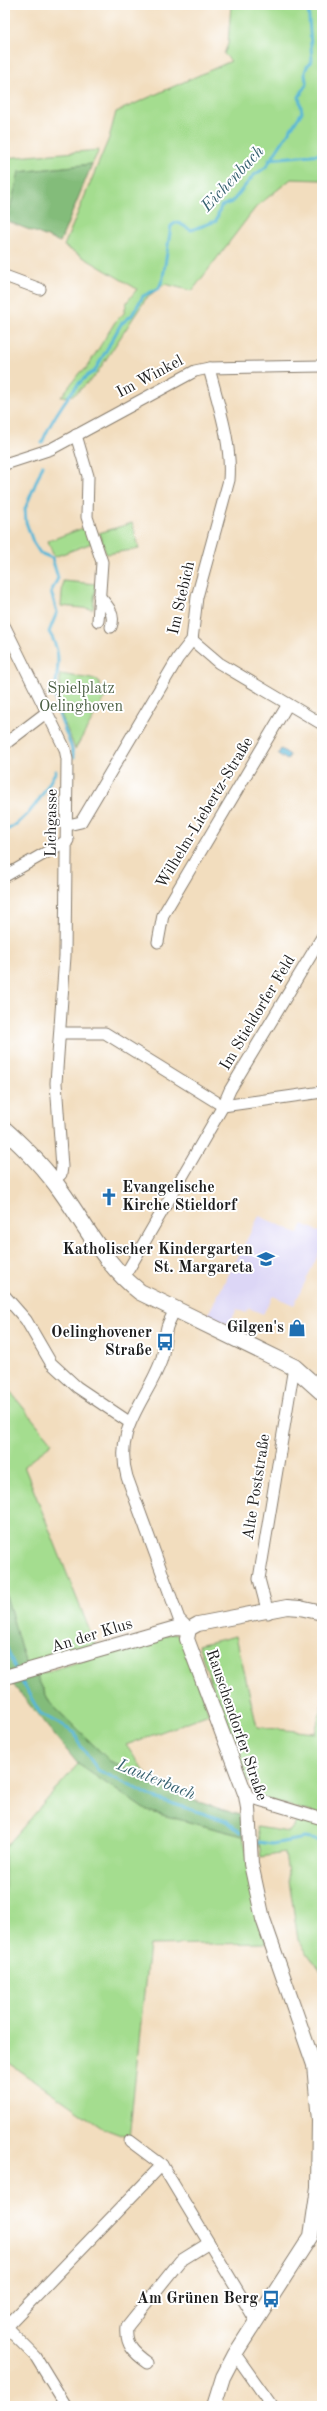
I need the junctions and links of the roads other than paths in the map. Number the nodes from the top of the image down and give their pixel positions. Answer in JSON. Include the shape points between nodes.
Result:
{"nodes":[{"id":1,"x":5,"y":276,"type":"edge"},
{"id":2,"x":40,"y":289,"type":"dead end"},
{"id":3,"x":322,"y":366,"type":"edge"},
{"id":4,"x":209,"y":368,"type":"junction"},
{"id":5,"x":76,"y":435,"type":"junction"},
{"id":6,"x":5,"y":464,"type":"edge"},
{"id":7,"x":99,"y":596,"type":"junction"},
{"id":8,"x":98,"y":621,"type":"dead end"},
{"id":9,"x":5,"y":627,"type":"edge"},
{"id":10,"x":111,"y":627,"type":"dead end"},
{"id":11,"x":192,"y":640,"type":"junction"},
{"id":12,"x":288,"y":704,"type":"junction"},
{"id":13,"x":47,"y":712,"type":"junction"},
{"id":14,"x":322,"y":724,"type":"edge"},
{"id":15,"x":5,"y":744,"type":"edge"},
{"id":16,"x":68,"y":825,"type":"junction"},
{"id":17,"x":68,"y":840,"type":"junction"},
{"id":18,"x":5,"y":876,"type":"edge"},
{"id":19,"x":322,"y":937,"type":"edge"},
{"id":20,"x":158,"y":942,"type":"dead end"},
{"id":21,"x":60,"y":1033,"type":"junction"},
{"id":22,"x":322,"y":1092,"type":"edge"},
{"id":23,"x":223,"y":1106,"type":"junction"},
{"id":24,"x":5,"y":1130,"type":"edge"},
{"id":25,"x":54,"y":1180,"type":"junction"},
{"id":26,"x":123,"y":1279,"type":"junction"},
{"id":27,"x":5,"y":1296,"type":"edge"},
{"id":28,"x":176,"y":1308,"type":"junction"},
{"id":29,"x":294,"y":1366,"type":"junction"},
{"id":30,"x":322,"y":1392,"type":"edge"},
{"id":31,"x":129,"y":1422,"type":"junction"},
{"id":32,"x":268,"y":1613,"type":"junction"},
{"id":33,"x":322,"y":1613,"type":"edge"},
{"id":34,"x":189,"y":1629,"type":"junction"},
{"id":35,"x":6,"y":1677,"type":"edge"},
{"id":36,"x":246,"y":1796,"type":"junction"},
{"id":37,"x":322,"y":1819,"type":"edge"},
{"id":38,"x":320,"y":2120,"type":"edge"},
{"id":39,"x":130,"y":2141,"type":"dead end"},
{"id":40,"x":162,"y":2165,"type":"junction"},
{"id":41,"x":209,"y":2243,"type":"junction"},
{"id":42,"x":256,"y":2321,"type":"junction"},
{"id":43,"x":5,"y":2327,"type":"edge"},
{"id":44,"x":235,"y":2354,"type":"junction"},
{"id":45,"x":148,"y":2363,"type":"dead end"},
{"id":46,"x":66,"y":2406,"type":"edge"},
{"id":47,"x":214,"y":2406,"type":"edge"},
{"id":48,"x":272,"y":2406,"type":"edge"}],
"edges":[{"from":1,"to":2,"type":"street"},
{"from":3,"to":4,"type":"street","name":"Im Winkel"},
{"from":4,"to":5,"type":"street","name":"Im Winkel","via":[[183,377]]},
{"from":4,"to":11,"type":"street","name":"Im Stebich","via":[[231,463],[229,480],[195,608]]},
{"from":5,"to":6,"type":"street","name":"Im Winkel","via":[[51,449]]},
{"from":5,"to":7,"type":"street","via":[[88,476],[87,517],[102,562]]},
{"from":7,"to":8,"type":"street"},
{"from":7,"to":10,"type":"street","via":[[111,610]]},
{"from":9,"to":13,"type":"street","name":"Lichgasse"},
{"from":11,"to":12,"type":"street","via":[[220,663]]},
{"from":11,"to":16,"type":"street","name":"Im Stebich","via":[[178,658],[81,822]]},
{"from":12,"to":14,"type":"street"},
{"from":12,"to":20,"type":"street","name":"Wilhelm-Liebertz-Straße","via":[[163,915]]},
{"from":13,"to":15,"type":"street"},
{"from":13,"to":16,"type":"street","name":"Lichgasse","via":[[67,759]]},
{"from":16,"to":17,"type":"street","name":"Lichgasse"},
{"from":17,"to":18,"type":"street"},
{"from":17,"to":21,"type":"street","name":"Lichgasse"},
{"from":19,"to":23,"type":"street","name":"Im Stieldorfer Feld","via":[[230,1090]]},
{"from":21,"to":23,"type":"street","via":[[105,1033]]},
{"from":21,"to":25,"type":"street","name":"Lichgasse","via":[[56,1083],[62,1167],[61,1174]]},
{"from":22,"to":23,"type":"street"},
{"from":23,"to":26,"type":"street","name":"Im Stieldorfer Feld"},
{"from":24,"to":25,"type":"main road","via":[[33,1155]]},
{"from":25,"to":26,"type":"main road","via":[[103,1254]]},
{"from":26,"to":28,"type":"main road","via":[[140,1292]]},
{"from":27,"to":31,"type":"street","via":[[26,1320],[51,1363],[78,1387]]},
{"from":28,"to":29,"type":"main road"},
{"from":28,"to":31,"type":"street","via":[[167,1327],[157,1372]]},
{"from":29,"to":30,"type":"main road"},
{"from":29,"to":32,"type":"street","name":"Alte Poststraße","via":[[259,1579]]},
{"from":31,"to":34,"type":"street","via":[[122,1453],[127,1477],[179,1619]]},
{"from":32,"to":33,"type":"street","name":"An der Klus","via":[[287,1608]]},
{"from":32,"to":34,"type":"street","name":"An der Klus","via":[[198,1624]]},
{"from":34,"to":35,"type":"street","name":"An der Klus","via":[[176,1628]]},
{"from":34,"to":36,"type":"street","name":"Rauschendorfer Straße","via":[[187,1639]]},
{"from":36,"to":37,"type":"street"},
{"from":36,"to":38,"type":"street","name":"Rauschendorfer Straße","via":[[251,1864],[263,1919],[311,2054]]},
{"from":38,"to":42,"type":"street","name":"Rauschendorfer Straße","via":[[318,2187],[311,2236]]},
{"from":39,"to":40,"type":"street"},
{"from":40,"to":41,"type":"street"},
{"from":40,"to":43,"type":"street"},
{"from":41,"to":42,"type":"street"},
{"from":41,"to":45,"type":"street","via":[[180,2261],[127,2327],[126,2338],[134,2353]]},
{"from":42,"to":44,"type":"street","name":"Rauschendorfer Straße"},
{"from":43,"to":46,"type":"street","via":[[36,2358]]},
{"from":44,"to":47,"type":"street","name":"Rauschendorfer Straße"},
{"from":44,"to":48,"type":"street"}]}
